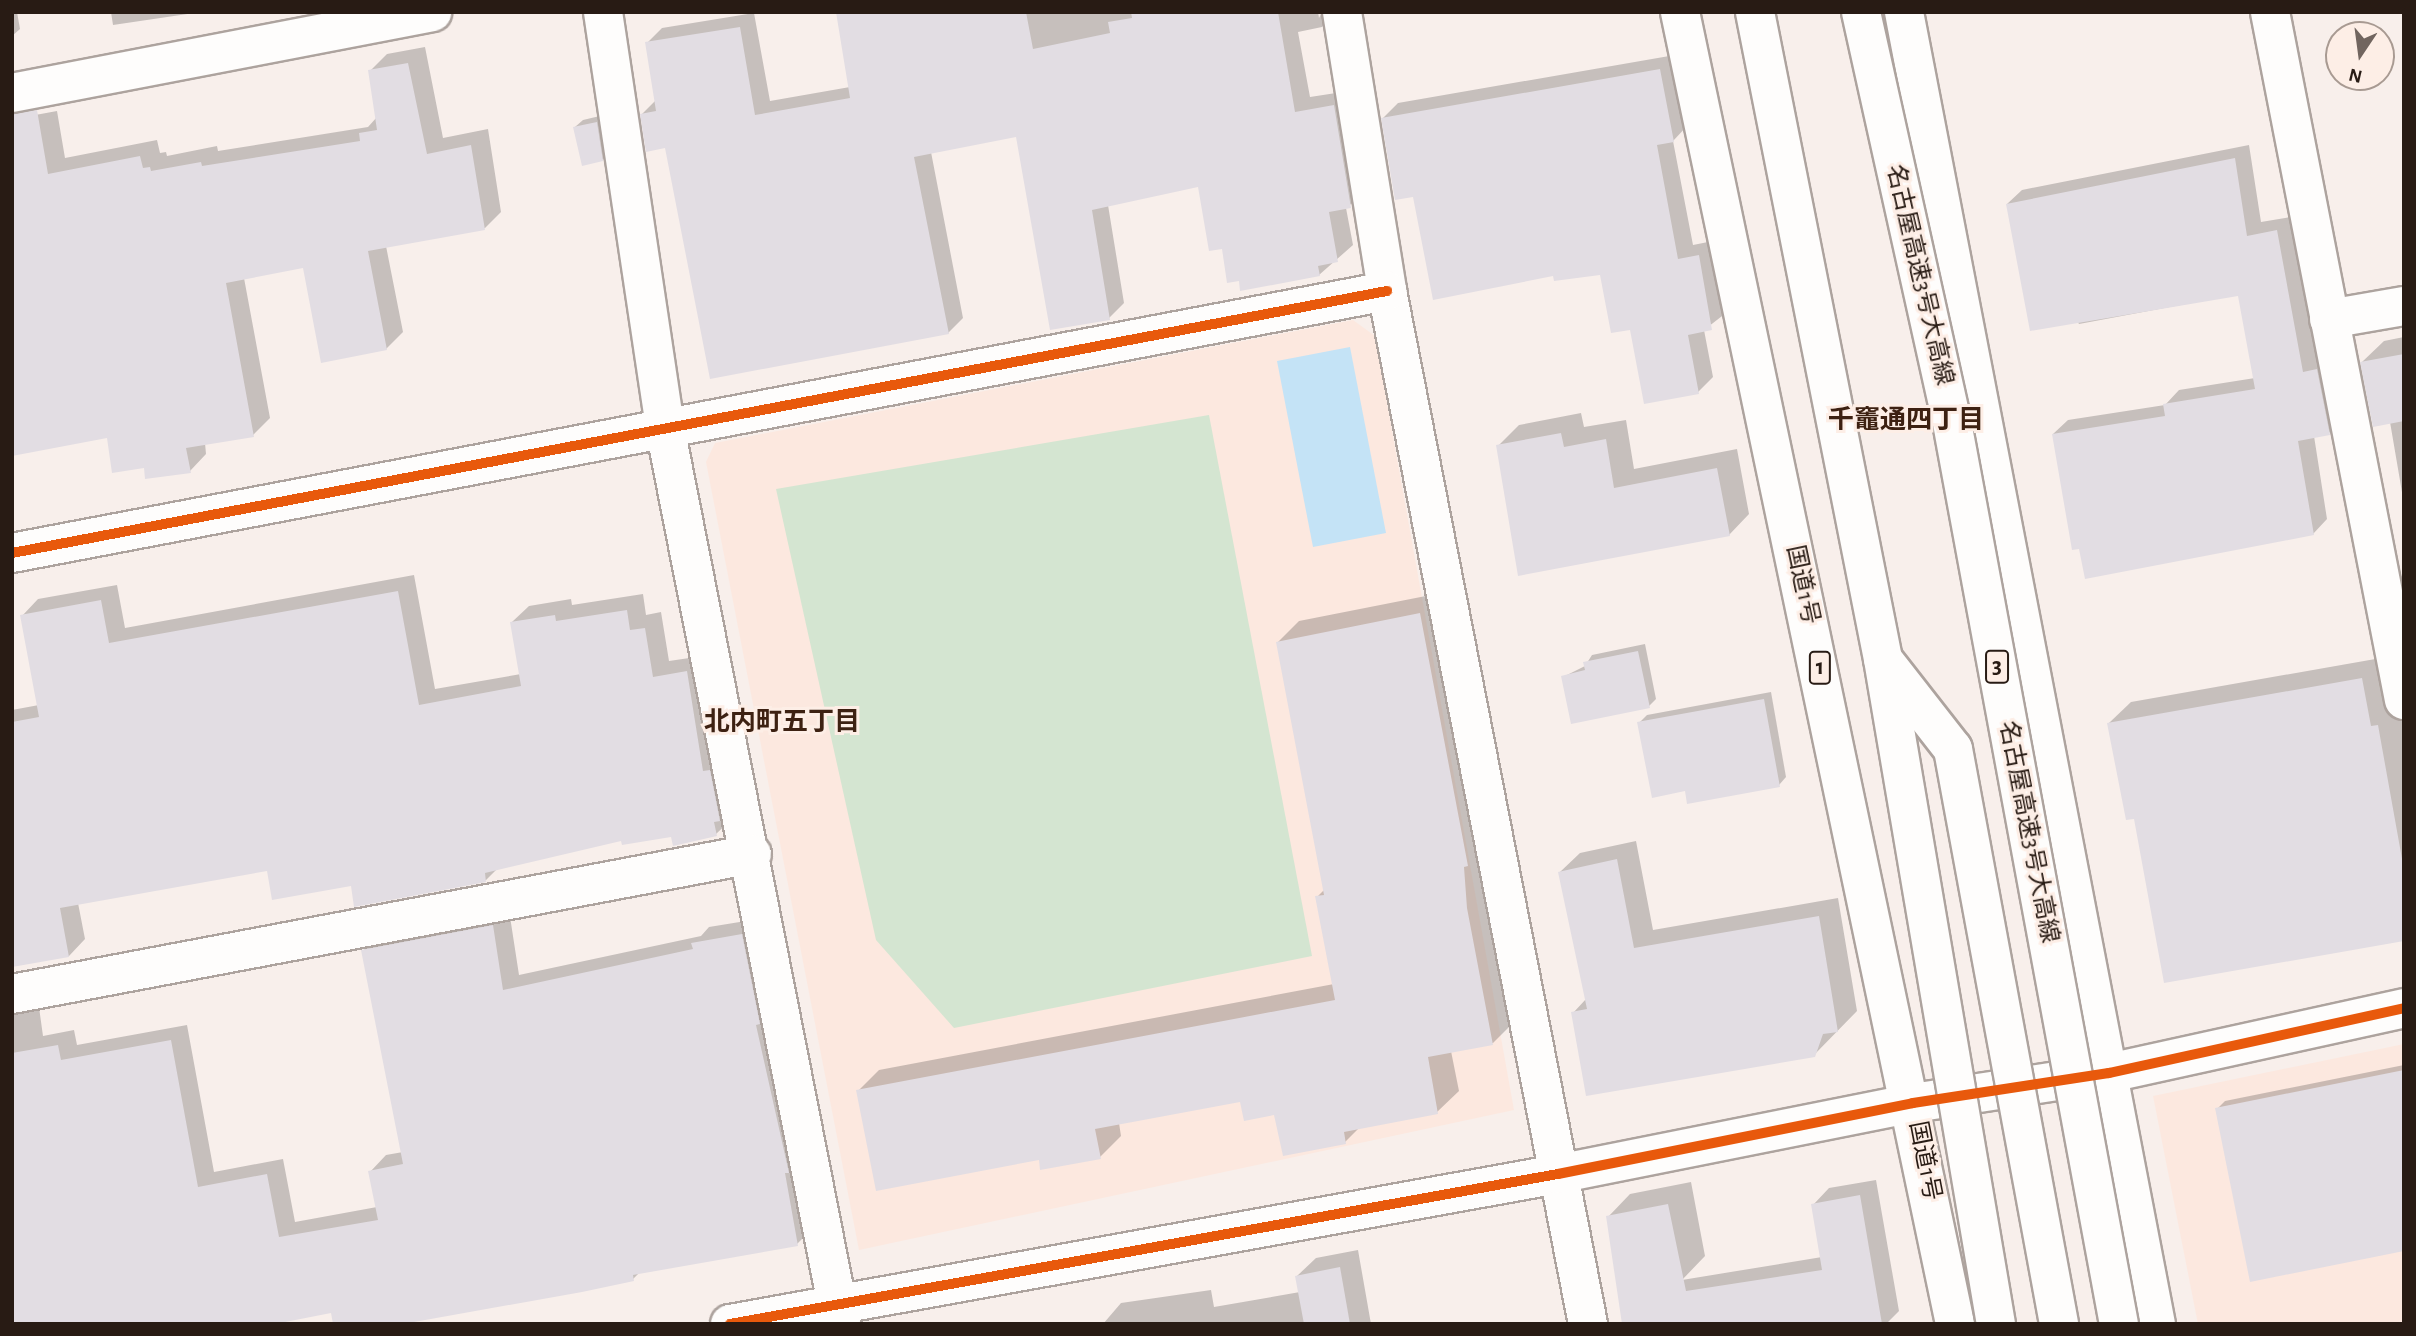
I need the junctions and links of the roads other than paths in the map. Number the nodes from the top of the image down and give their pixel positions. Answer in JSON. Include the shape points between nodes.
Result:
{"nodes":[{"id":1,"x":432,"y":12,"type":"edge"},
{"id":2,"x":603,"y":12,"type":"edge"},
{"id":3,"x":1342,"y":12,"type":"edge"},
{"id":4,"x":1680,"y":12,"type":"edge"},
{"id":5,"x":1755,"y":12,"type":"edge"},
{"id":6,"x":1861,"y":12,"type":"edge"},
{"id":7,"x":1904,"y":12,"type":"edge"},
{"id":8,"x":2270,"y":12,"type":"edge"},
{"id":9,"x":12,"y":93,"type":"edge"},
{"id":10,"x":1387,"y":291,"type":"junction"},
{"id":11,"x":2404,"y":306,"type":"edge"},
{"id":12,"x":2329,"y":319,"type":"junction"},
{"id":13,"x":665,"y":429,"type":"junction"},
{"id":14,"x":12,"y":553,"type":"edge"},
{"id":15,"x":1883,"y":659,"type":"junction"},
{"id":16,"x":2404,"y":700,"type":"edge"},
{"id":17,"x":752,"y":854,"type":"junction"},
{"id":18,"x":12,"y":994,"type":"edge"},
{"id":19,"x":2404,"y":1008,"type":"edge"},
{"id":20,"x":2109,"y":1073,"type":"junction"},
{"id":21,"x":1913,"y":1103,"type":"junction"},
{"id":22,"x":1558,"y":1174,"type":"junction"},
{"id":23,"x":839,"y":1314,"type":"edge"},
{"id":24,"x":730,"y":1324,"type":"edge"},
{"id":25,"x":1588,"y":1324,"type":"edge"},
{"id":26,"x":1955,"y":1324,"type":"edge"},
{"id":27,"x":1996,"y":1324,"type":"edge"},
{"id":28,"x":2059,"y":1324,"type":"edge"},
{"id":29,"x":2119,"y":1324,"type":"edge"},
{"id":30,"x":2156,"y":1324,"type":"edge"}],
"edges":[{"from":1,"to":9,"type":"main road"},
{"from":2,"to":13,"type":"main road"},
{"from":3,"to":10,"type":"main road"},
{"from":4,"to":21,"type":"main road","name":"国道1号","number":"1"},
{"from":5,"to":15,"type":"main road","bridge":true},
{"from":6,"to":29,"type":"main road","name":"名古屋高速3号大高線","number":"3","bridge":true,"via":[[1951,417]]},
{"from":7,"to":20,"type":"main road"},
{"from":8,"to":12,"type":"main road"},
{"from":10,"to":13,"type":"main road"},
{"from":10,"to":22,"type":"main road"},
{"from":11,"to":12,"type":"main road"},
{"from":12,"to":16,"type":"main road"},
{"from":13,"to":14,"type":"main road"},
{"from":13,"to":17,"type":"main road"},
{"from":15,"to":27,"type":"main road","bridge":true},
{"from":15,"to":28,"type":"main road","bridge":true,"via":[[1953,749]]},
{"from":17,"to":18,"type":"main road"},
{"from":17,"to":23,"type":"main road"},
{"from":19,"to":20,"type":"main road"},
{"from":20,"to":21,"type":"main road"},
{"from":20,"to":30,"type":"main road"},
{"from":21,"to":22,"type":"main road"},
{"from":21,"to":26,"type":"main road","name":"国道1号","number":"1"},
{"from":22,"to":23,"type":"main road"},
{"from":22,"to":25,"type":"main road"},
{"from":23,"to":24,"type":"main road"}]}
